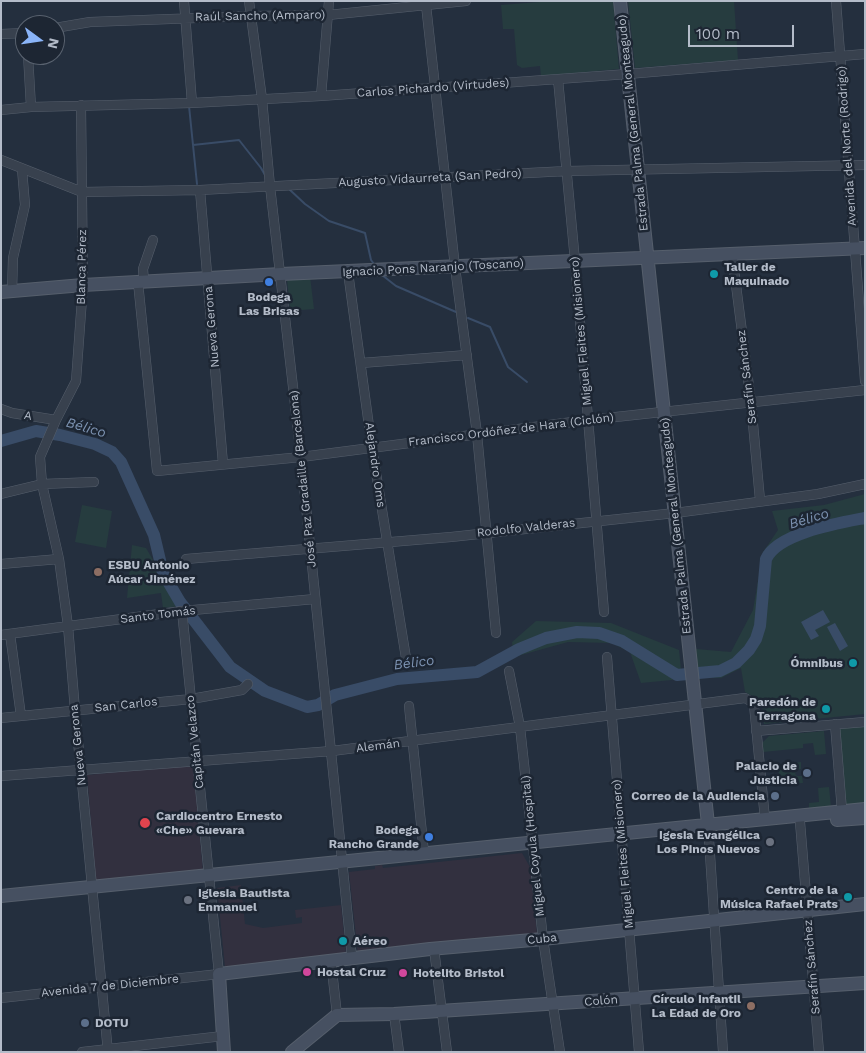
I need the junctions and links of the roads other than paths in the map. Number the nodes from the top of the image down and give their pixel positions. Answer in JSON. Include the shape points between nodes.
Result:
{"nodes":[{"id":1,"x":184,"y":1,"type":"edge"},
{"id":2,"x":249,"y":1,"type":"edge"},
{"id":3,"x":329,"y":1,"type":"edge"},
{"id":4,"x":466,"y":1,"type":"edge"},
{"id":5,"x":620,"y":1,"type":"edge"},
{"id":6,"x":836,"y":1,"type":"edge"},
{"id":7,"x":404,"y":4,"type":"edge"},
{"id":8,"x":426,"y":5,"type":"junction"},
{"id":9,"x":328,"y":15,"type":"junction"},
{"id":10,"x":251,"y":16,"type":"junction"},
{"id":11,"x":184,"y":18,"type":"junction"},
{"id":12,"x":65,"y":26,"type":"edge"},
{"id":13,"x":15,"y":33,"type":"edge"},
{"id":14,"x":1,"y":34,"type":"edge"},
{"id":15,"x":865,"y":54,"type":"edge"},
{"id":16,"x":840,"y":56,"type":"junction"},
{"id":17,"x":29,"y":65,"type":"edge"},
{"id":18,"x":628,"y":74,"type":"junction"},
{"id":19,"x":558,"y":79,"type":"junction"},
{"id":20,"x":434,"y":88,"type":"junction"},
{"id":21,"x":321,"y":96,"type":"junction"},
{"id":22,"x":262,"y":99,"type":"junction"},
{"id":23,"x":192,"y":103,"type":"junction"},
{"id":24,"x":81,"y":106,"type":"junction"},
{"id":25,"x":31,"y":107,"type":"junction"},
{"id":26,"x":1,"y":110,"type":"edge"},
{"id":27,"x":1,"y":160,"type":"edge"},
{"id":28,"x":865,"y":165,"type":"edge"},
{"id":29,"x":848,"y":166,"type":"junction"},
{"id":30,"x":22,"y":169,"type":"junction"},
{"id":31,"x":638,"y":169,"type":"junction"},
{"id":32,"x":567,"y":171,"type":"junction"},
{"id":33,"x":445,"y":177,"type":"junction"},
{"id":34,"x":270,"y":186,"type":"junction"},
{"id":35,"x":200,"y":190,"type":"junction"},
{"id":36,"x":82,"y":192,"type":"junction"},
{"id":37,"x":153,"y":240,"type":"dead end"},
{"id":38,"x":860,"y":249,"type":"edge"},
{"id":39,"x":732,"y":254,"type":"junction"},
{"id":40,"x":648,"y":258,"type":"junction"},
{"id":41,"x":575,"y":262,"type":"junction"},
{"id":42,"x":455,"y":267,"type":"junction"},
{"id":43,"x":348,"y":272,"type":"junction"},
{"id":44,"x":281,"y":274,"type":"junction"},
{"id":45,"x":208,"y":278,"type":"junction"},
{"id":46,"x":141,"y":282,"type":"junction"},
{"id":47,"x":83,"y":285,"type":"junction"},
{"id":48,"x":6,"y":292,"type":"edge"},
{"id":49,"x":467,"y":355,"type":"junction"},
{"id":50,"x":361,"y":363,"type":"junction"},
{"id":51,"x":865,"y":382,"type":"edge"},
{"id":52,"x":865,"y":390,"type":"edge"},
{"id":53,"x":751,"y":402,"type":"junction"},
{"id":54,"x":1,"y":409,"type":"edge"},
{"id":55,"x":664,"y":412,"type":"junction"},
{"id":56,"x":588,"y":420,"type":"junction"},
{"id":57,"x":55,"y":422,"type":"junction"},
{"id":58,"x":477,"y":434,"type":"junction"},
{"id":59,"x":47,"y":440,"type":"joint"},
{"id":60,"x":372,"y":448,"type":"junction"},
{"id":61,"x":301,"y":457,"type":"junction"},
{"id":62,"x":223,"y":464,"type":"junction"},
{"id":63,"x":94,"y":482,"type":"dead end"},
{"id":64,"x":42,"y":484,"type":"junction"},
{"id":65,"x":865,"y":484,"type":"edge"},
{"id":66,"x":1,"y":494,"type":"edge"},
{"id":67,"x":760,"y":500,"type":"junction"},
{"id":68,"x":675,"y":513,"type":"junction"},
{"id":69,"x":597,"y":520,"type":"junction"},
{"id":70,"x":486,"y":532,"type":"junction"},
{"id":71,"x":386,"y":542,"type":"junction"},
{"id":72,"x":311,"y":548,"type":"junction"},
{"id":73,"x":59,"y":559,"type":"junction"},
{"id":74,"x":186,"y":559,"type":"dead end"},
{"id":75,"x":1,"y":564,"type":"edge"},
{"id":76,"x":315,"y":599,"type":"junction"},
{"id":77,"x":182,"y":611,"type":"junction"},
{"id":78,"x":604,"y":612,"type":"dead end"},
{"id":79,"x":68,"y":626,"type":"junction"},
{"id":80,"x":496,"y":633,"type":"dead end"},
{"id":81,"x":5,"y":634,"type":"edge"},
{"id":82,"x":607,"y":657,"type":"dead end"},
{"id":83,"x":406,"y":658,"type":"dead end"},
{"id":84,"x":509,"y":671,"type":"dead end"},
{"id":85,"x":248,"y":684,"type":"dead end"},
{"id":86,"x":191,"y":699,"type":"junction"},
{"id":87,"x":695,"y":704,"type":"junction"},
{"id":88,"x":410,"y":706,"type":"dead end"},
{"id":89,"x":75,"y":710,"type":"junction"},
{"id":90,"x":612,"y":715,"type":"junction"},
{"id":91,"x":21,"y":716,"type":"junction"},
{"id":92,"x":1,"y":718,"type":"edge"},
{"id":93,"x":865,"y":722,"type":"edge"},
{"id":94,"x":835,"y":724,"type":"junction"},
{"id":95,"x":520,"y":727,"type":"junction"},
{"id":96,"x":756,"y":731,"type":"junction"},
{"id":97,"x":413,"y":742,"type":"junction"},
{"id":98,"x":332,"y":751,"type":"junction"},
{"id":99,"x":197,"y":762,"type":"junction"},
{"id":100,"x":81,"y":770,"type":"junction"},
{"id":101,"x":1,"y":776,"type":"edge"},
{"id":102,"x":865,"y":809,"type":"edge"},
{"id":103,"x":842,"y":811,"type":"junction"},
{"id":104,"x":865,"y":818,"type":"edge"},
{"id":105,"x":765,"y":819,"type":"junction"},
{"id":106,"x":800,"y":822,"type":"junction"},
{"id":107,"x":708,"y":828,"type":"junction"},
{"id":108,"x":622,"y":837,"type":"junction"},
{"id":109,"x":533,"y":847,"type":"junction"},
{"id":110,"x":424,"y":853,"type":"junction"},
{"id":111,"x":343,"y":864,"type":"junction"},
{"id":112,"x":209,"y":878,"type":"junction"},
{"id":113,"x":92,"y":889,"type":"junction"},
{"id":114,"x":1,"y":896,"type":"edge"},
{"id":115,"x":1,"y":901,"type":"edge"},
{"id":116,"x":865,"y":904,"type":"edge"},
{"id":117,"x":807,"y":910,"type":"junction"},
{"id":118,"x":714,"y":921,"type":"junction"},
{"id":119,"x":629,"y":930,"type":"junction"},
{"id":120,"x":543,"y":939,"type":"junction"},
{"id":121,"x":434,"y":949,"type":"junction"},
{"id":122,"x":352,"y":958,"type":"junction"},
{"id":123,"x":331,"y":961,"type":"junction"},
{"id":124,"x":219,"y":974,"type":"junction"},
{"id":125,"x":865,"y":983,"type":"edge"},
{"id":126,"x":102,"y":987,"type":"junction"},
{"id":127,"x":813,"y":987,"type":"junction"},
{"id":128,"x":719,"y":993,"type":"junction"},
{"id":129,"x":1,"y":998,"type":"edge"},
{"id":130,"x":635,"y":998,"type":"junction"},
{"id":131,"x":553,"y":1004,"type":"junction"},
{"id":132,"x":442,"y":1011,"type":"junction"},
{"id":133,"x":394,"y":1014,"type":"junction"},
{"id":134,"x":336,"y":1015,"type":"junction"},
{"id":135,"x":223,"y":1036,"type":"junction"},
{"id":136,"x":108,"y":1050,"type":"edge"},
{"id":137,"x":82,"y":1052,"type":"edge"},
{"id":138,"x":224,"y":1052,"type":"edge"},
{"id":139,"x":292,"y":1052,"type":"edge"},
{"id":140,"x":398,"y":1052,"type":"edge"},
{"id":141,"x":448,"y":1052,"type":"edge"},
{"id":142,"x":560,"y":1052,"type":"edge"},
{"id":143,"x":639,"y":1052,"type":"edge"},
{"id":144,"x":723,"y":1052,"type":"edge"},
{"id":145,"x":818,"y":1052,"type":"edge"}],
"edges":[{"from":1,"to":11,"type":"street"},
{"from":2,"to":10,"type":"street","name":"José Paz Gradaille (Barcelona)"},
{"from":3,"to":9,"type":"street"},
{"from":4,"to":8,"type":"street","name":"Raúl Sancho (Amparo)"},
{"from":5,"to":18,"type":"street","name":"Estrada Palma (General Monteagudo)"},
{"from":6,"to":16,"type":"street","name":"Avenida del Norte (Rodrigo)"},
{"from":7,"to":8,"type":"street","name":"Raúl Sancho (Amparo)"},
{"from":7,"to":9,"type":"street","name":"Raúl Sancho (Amparo)"},
{"from":8,"to":20,"type":"street"},
{"from":9,"to":10,"type":"street","name":"Raúl Sancho (Amparo)"},
{"from":9,"to":21,"type":"street"},
{"from":10,"to":11,"type":"street","name":"Raúl Sancho (Amparo)"},
{"from":10,"to":22,"type":"street","name":"José Paz Gradaille (Barcelona)"},
{"from":11,"to":12,"type":"street","name":"Raúl Sancho (Amparo)","via":[[90,22]]},
{"from":11,"to":23,"type":"street"},
{"from":13,"to":14,"type":"street"},
{"from":15,"to":16,"type":"street","name":"Carlos Pichardo (Virtudes)"},
{"from":16,"to":18,"type":"street","name":"Carlos Pichardo (Virtudes)"},
{"from":16,"to":29,"type":"street","name":"Avenida del Norte (Rodrigo)"},
{"from":17,"to":25,"type":"street"},
{"from":18,"to":19,"type":"street","name":"Carlos Pichardo (Virtudes)"},
{"from":18,"to":31,"type":"street","name":"Estrada Palma (General Monteagudo)"},
{"from":19,"to":20,"type":"street","name":"Carlos Pichardo (Virtudes)"},
{"from":19,"to":32,"type":"street","name":"Miguel Fleites (Misionero)"},
{"from":20,"to":21,"type":"street","name":"Carlos Pichardo (Virtudes)"},
{"from":20,"to":33,"type":"street"},
{"from":21,"to":22,"type":"street","name":"Carlos Pichardo (Virtudes)"},
{"from":22,"to":23,"type":"street","name":"Carlos Pichardo (Virtudes)"},
{"from":22,"to":34,"type":"street","name":"José Paz Gradaille (Barcelona)"},
{"from":23,"to":24,"type":"street","name":"Carlos Pichardo (Virtudes)"},
{"from":24,"to":25,"type":"street","name":"Carlos Pichardo (Virtudes)"},
{"from":24,"to":36,"type":"street","name":"Blanca Pérez"},
{"from":25,"to":26,"type":"street","name":"Carlos Pichardo (Virtudes)"},
{"from":27,"to":30,"type":"street","name":"Augusto Vidaurreta (San Pedro)"},
{"from":28,"to":29,"type":"street","name":"Augusto Vidaurreta (San Pedro)"},
{"from":29,"to":31,"type":"street","name":"Augusto Vidaurreta (San Pedro)"},
{"from":29,"to":38,"type":"street","name":"Avenida del Norte (Rodrigo)"},
{"from":30,"to":36,"type":"street","name":"Augusto Vidaurreta (San Pedro)"},
{"from":30,"to":48,"type":"street","via":[[25,205]]},
{"from":31,"to":32,"type":"street","name":"Augusto Vidaurreta (San Pedro)"},
{"from":31,"to":40,"type":"street","name":"Estrada Palma (General Monteagudo)"},
{"from":32,"to":33,"type":"street","name":"Augusto Vidaurreta (San Pedro)"},
{"from":32,"to":41,"type":"street","name":"Miguel Fleites (Misionero)"},
{"from":33,"to":34,"type":"street","name":"Augusto Vidaurreta (San Pedro)"},
{"from":33,"to":42,"type":"street"},
{"from":34,"to":35,"type":"street","name":"Augusto Vidaurreta (San Pedro)"},
{"from":34,"to":44,"type":"street","name":"José Paz Gradaille (Barcelona)"},
{"from":35,"to":36,"type":"street","name":"Augusto Vidaurreta (San Pedro)"},
{"from":35,"to":45,"type":"street","name":"Nueva Gerona"},
{"from":36,"to":47,"type":"street","name":"Blanca Pérez"},
{"from":37,"to":46,"type":"street"},
{"from":38,"to":39,"type":"street","name":"Ignacio Pons Naranjo (Toscano)"},
{"from":38,"to":51,"type":"street","name":"Avenida del Norte (Rodrigo)"},
{"from":39,"to":40,"type":"street","name":"Ignacio Pons Naranjo (Toscano)"},
{"from":39,"to":53,"type":"street","name":"Serafín Sánchez"},
{"from":40,"to":41,"type":"street","name":"Ignacio Pons Naranjo (Toscano)"},
{"from":40,"to":55,"type":"street","name":"Estrada Palma (General Monteagudo)"},
{"from":41,"to":42,"type":"street","name":"Ignacio Pons Naranjo (Toscano)"},
{"from":41,"to":56,"type":"street","name":"Miguel Fleites (Misionero)"},
{"from":42,"to":43,"type":"street","name":"Ignacio Pons Naranjo (Toscano)"},
{"from":42,"to":49,"type":"street"},
{"from":43,"to":44,"type":"street","name":"Ignacio Pons Naranjo (Toscano)"},
{"from":43,"to":50,"type":"street","name":"Alejandro Oms"},
{"from":44,"to":45,"type":"street","name":"Ignacio Pons Naranjo (Toscano)"},
{"from":44,"to":61,"type":"street","name":"José Paz Gradaille (Barcelona)"},
{"from":45,"to":46,"type":"street","name":"Ignacio Pons Naranjo (Toscano)"},
{"from":45,"to":62,"type":"street","name":"Nueva Gerona"},
{"from":46,"to":47,"type":"street","name":"Ignacio Pons Naranjo (Toscano)"},
{"from":46,"to":62,"type":"street","name":"Francisco Ordóñez de Hara (Ciclón)","via":[[157,471]]},
{"from":47,"to":48,"type":"street","name":"Ignacio Pons Naranjo (Toscano)"},
{"from":47,"to":57,"type":"street","name":"Blanca Pérez","via":[[76,381]]},
{"from":49,"to":50,"type":"street"},
{"from":49,"to":58,"type":"street"},
{"from":50,"to":60,"type":"street","name":"Alejandro Oms"},
{"from":52,"to":53,"type":"street","name":"Francisco Ordóñez de Hara (Ciclón)"},
{"from":53,"to":55,"type":"street","name":"Francisco Ordóñez de Hara (Ciclón)"},
{"from":53,"to":67,"type":"street","name":"Serafín Sánchez"},
{"from":54,"to":57,"type":"street","name":"A"},
{"from":55,"to":56,"type":"street","name":"Francisco Ordóñez de Hara (Ciclón)"},
{"from":55,"to":68,"type":"street","name":"Estrada Palma (General Monteagudo)"},
{"from":56,"to":58,"type":"street","name":"Francisco Ordóñez de Hara (Ciclón)"},
{"from":56,"to":69,"type":"street","name":"Miguel Fleites (Misionero)"},
{"from":57,"to":59,"type":"street","name":"Blanca Pérez"},
{"from":58,"to":60,"type":"street","name":"Francisco Ordóñez de Hara (Ciclón)"},
{"from":58,"to":70,"type":"street"},
{"from":59,"to":64,"type":"street","name":"Nueva Gerona","via":[[40,457]]},
{"from":60,"to":61,"type":"street","name":"Francisco Ordóñez de Hara (Ciclón)"},
{"from":60,"to":71,"type":"street","name":"Alejandro Oms"},
{"from":61,"to":62,"type":"street","name":"Francisco Ordóñez de Hara (Ciclón)"},
{"from":61,"to":72,"type":"street","name":"José Paz Gradaille (Barcelona)"},
{"from":63,"to":64,"type":"street"},
{"from":64,"to":66,"type":"street"},
{"from":64,"to":73,"type":"street","name":"Nueva Gerona"},
{"from":65,"to":67,"type":"street","name":"Rodolfo Valderas","via":[[818,494]]},
{"from":67,"to":68,"type":"street","name":"Rodolfo Valderas"},
{"from":68,"to":69,"type":"street","name":"Rodolfo Valderas"},
{"from":68,"to":87,"type":"street","name":"Estrada Palma (General Monteagudo)"},
{"from":69,"to":70,"type":"street","name":"Rodolfo Valderas"},
{"from":69,"to":78,"type":"street","name":"Miguel Fleites (Misionero)"},
{"from":70,"to":71,"type":"street","name":"Rodolfo Valderas"},
{"from":70,"to":80,"type":"street"},
{"from":71,"to":72,"type":"street","name":"Rodolfo Valderas"},
{"from":71,"to":83,"type":"street","name":"Alejandro Oms"},
{"from":72,"to":74,"type":"street","name":"Rodolfo Valderas"},
{"from":72,"to":76,"type":"street","name":"José Paz Gradaille (Barcelona)"},
{"from":73,"to":75,"type":"street"},
{"from":73,"to":79,"type":"street","name":"Nueva Gerona"},
{"from":76,"to":77,"type":"street","name":"Santo Tomás"},
{"from":76,"to":98,"type":"street","name":"José Paz Gradaille (Barcelona)"},
{"from":77,"to":79,"type":"street","name":"Santo Tomás"},
{"from":77,"to":86,"type":"street","name":"Capitán Velazco"},
{"from":79,"to":81,"type":"street","name":"Santo Tomás"},
{"from":79,"to":89,"type":"street","name":"Nueva Gerona"},
{"from":81,"to":91,"type":"street"},
{"from":82,"to":90,"type":"street","name":"Miguel Fleites (Misionero)"},
{"from":84,"to":95,"type":"street","name":"Miguel Coyula (Hospital)"},
{"from":85,"to":86,"type":"street","name":"San Carlos","via":[[242,690]]},
{"from":86,"to":89,"type":"street","name":"San Carlos"},
{"from":86,"to":99,"type":"street","name":"Capitán Velazco"},
{"from":87,"to":90,"type":"street","name":"Alemán"},
{"from":87,"to":96,"type":"street","name":"Alemán","via":[[741,698],[752,702]]},
{"from":87,"to":107,"type":"street","name":"Estrada Palma (General Monteagudo)"},
{"from":88,"to":97,"type":"street"},
{"from":89,"to":91,"type":"street","name":"San Carlos"},
{"from":89,"to":100,"type":"street","name":"Nueva Gerona"},
{"from":90,"to":95,"type":"street","name":"Alemán"},
{"from":90,"to":108,"type":"street","name":"Miguel Fleites (Misionero)"},
{"from":91,"to":92,"type":"street","name":"San Carlos"},
{"from":93,"to":94,"type":"street"},
{"from":94,"to":96,"type":"street"},
{"from":94,"to":103,"type":"street"},
{"from":95,"to":97,"type":"street","name":"Alemán"},
{"from":95,"to":109,"type":"street","name":"Miguel Coyula (Hospital)"},
{"from":96,"to":105,"type":"street"},
{"from":97,"to":98,"type":"street","name":"Alemán"},
{"from":97,"to":110,"type":"street"},
{"from":98,"to":99,"type":"street","name":"Alemán"},
{"from":98,"to":111,"type":"street","name":"José Paz Gradaille (Barcelona)"},
{"from":99,"to":100,"type":"street","name":"Alemán"},
{"from":99,"to":112,"type":"street","name":"Capitán Velazco"},
{"from":100,"to":101,"type":"street","name":"Alemán"},
{"from":100,"to":113,"type":"street","name":"Nueva Gerona"},
{"from":102,"to":103,"type":"street"},
{"from":103,"to":105,"type":"street"},
{"from":104,"to":106,"type":"street"},
{"from":105,"to":107,"type":"street"},
{"from":106,"to":107,"type":"street"},
{"from":106,"to":117,"type":"street","name":"Serafín Sánchez"},
{"from":107,"to":108,"type":"street"},
{"from":107,"to":118,"type":"street","name":"Estrada Palma (General Monteagudo)"},
{"from":108,"to":109,"type":"street"},
{"from":108,"to":119,"type":"street","name":"Miguel Fleites (Misionero)"},
{"from":109,"to":110,"type":"street"},
{"from":109,"to":111,"type":"street"},
{"from":109,"to":120,"type":"street","name":"Miguel Coyula (Hospital)"},
{"from":110,"to":111,"type":"street"},
{"from":111,"to":112,"type":"street"},
{"from":111,"to":122,"type":"street","name":"José Paz Gradaille (Barcelona)"},
{"from":112,"to":113,"type":"street"},
{"from":112,"to":124,"type":"street","name":"Capitán Velazco"},
{"from":113,"to":114,"type":"street"},
{"from":113,"to":115,"type":"street"},
{"from":113,"to":126,"type":"street","name":"Nueva Gerona"},
{"from":116,"to":117,"type":"street","name":"Cuba"},
{"from":117,"to":118,"type":"street","name":"Cuba"},
{"from":117,"to":127,"type":"street","name":"Serafín Sánchez"},
{"from":118,"to":119,"type":"street","name":"Cuba"},
{"from":118,"to":128,"type":"street","name":"Estrada Palma (General Monteagudo)"},
{"from":119,"to":120,"type":"street","name":"Cuba"},
{"from":119,"to":130,"type":"street","name":"Miguel Fleites (Misionero)"},
{"from":120,"to":121,"type":"street","name":"Cuba"},
{"from":120,"to":131,"type":"street","name":"Miguel Coyula (Hospital)"},
{"from":121,"to":122,"type":"street","name":"Cuba"},
{"from":121,"to":132,"type":"street"},
{"from":122,"to":123,"type":"street","name":"Cuba"},
{"from":123,"to":124,"type":"street","name":"Cuba"},
{"from":123,"to":134,"type":"street"},
{"from":124,"to":126,"type":"street","name":"Avenida 7 de Diciembre"},
{"from":124,"to":135,"type":"street","name":"Capitán Velazco"},
{"from":125,"to":127,"type":"street","name":"Colón"},
{"from":126,"to":129,"type":"street","name":"Avenida 7 de Diciembre"},
{"from":126,"to":136,"type":"street","name":"Nueva Gerona"},
{"from":127,"to":128,"type":"street","name":"Colón"},
{"from":127,"to":145,"type":"street","name":"Serafín Sánchez"},
{"from":128,"to":130,"type":"street","name":"Colón"},
{"from":128,"to":144,"type":"street","name":"Estrada Palma (General Monteagudo)"},
{"from":130,"to":131,"type":"street","name":"Colón"},
{"from":130,"to":143,"type":"street","name":"Miguel Fleites (Misionero)"},
{"from":131,"to":132,"type":"street","name":"Colón"},
{"from":131,"to":142,"type":"street","name":"Miguel Coyula (Hospital)"},
{"from":132,"to":133,"type":"street","name":"Colón"},
{"from":132,"to":141,"type":"street"},
{"from":133,"to":134,"type":"street","name":"Colón"},
{"from":133,"to":140,"type":"street"},
{"from":134,"to":139,"type":"street"},
{"from":135,"to":136,"type":"street"},
{"from":135,"to":138,"type":"street","name":"Capitán Velazco"},
{"from":136,"to":137,"type":"street"}]}
